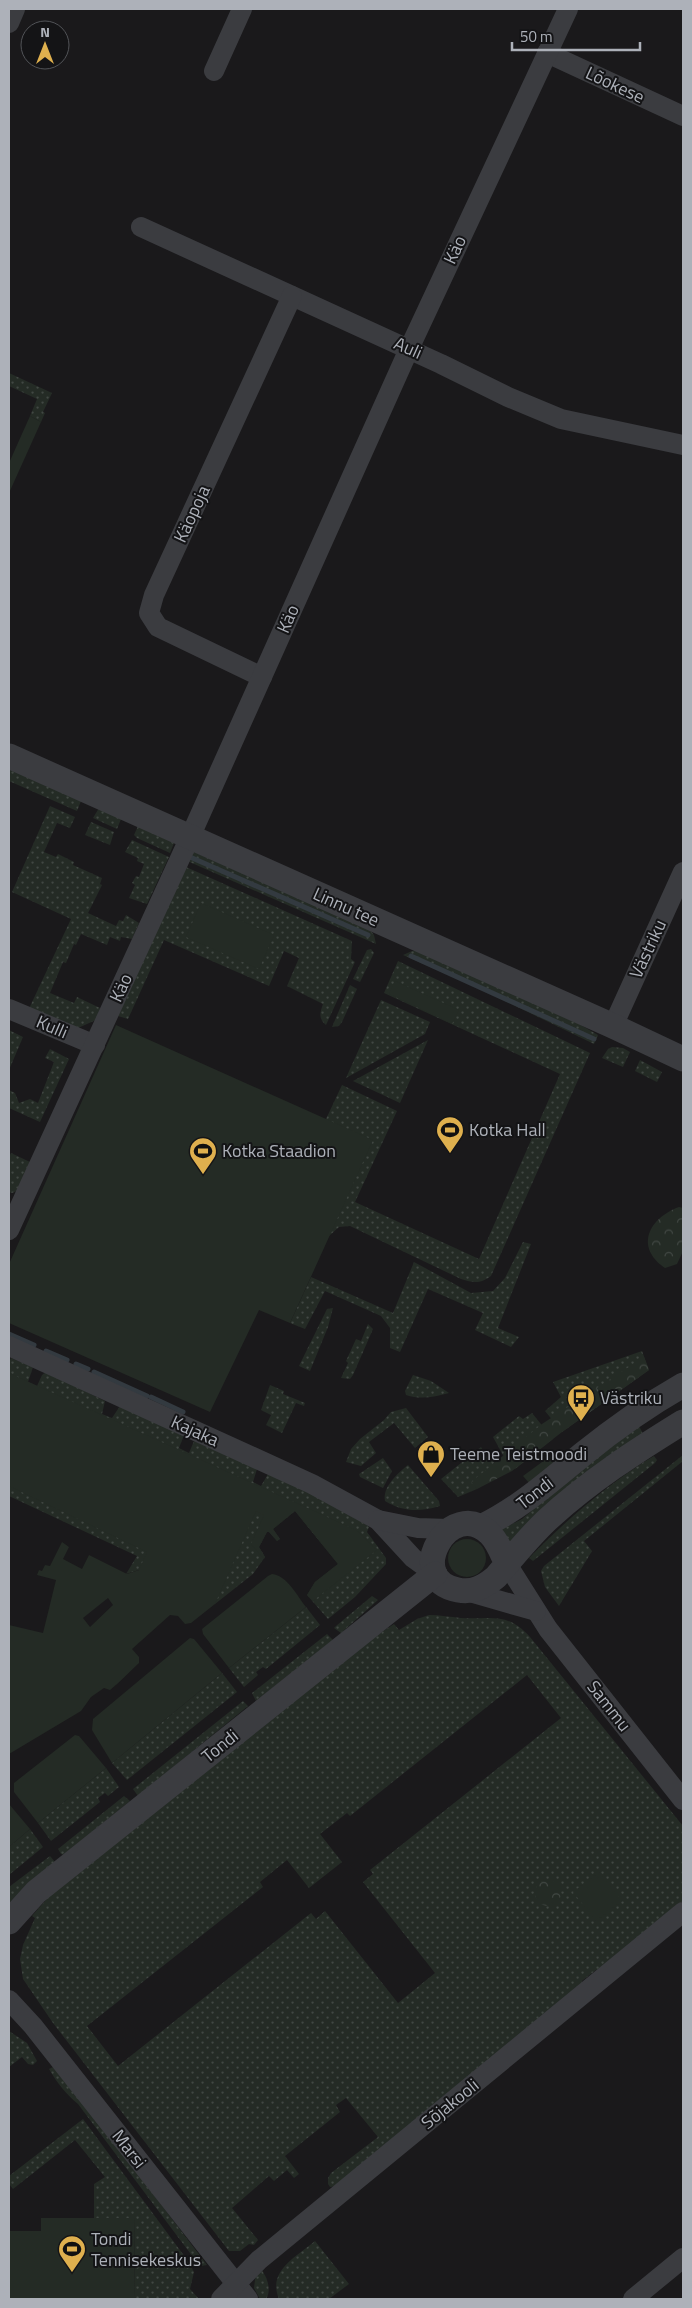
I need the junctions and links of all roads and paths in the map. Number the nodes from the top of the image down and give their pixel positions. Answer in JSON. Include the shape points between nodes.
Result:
{"nodes":[{"id":1,"x":15,"y":9,"type":"edge"},
{"id":2,"x":242,"y":9,"type":"edge"},
{"id":3,"x":568,"y":9,"type":"edge"},
{"id":4,"x":9,"y":23,"type":"edge"},
{"id":5,"x":547,"y":53,"type":"junction"},
{"id":6,"x":214,"y":71,"type":"dead end"},
{"id":7,"x":683,"y":116,"type":"edge"},
{"id":8,"x":141,"y":227,"type":"dead end"},
{"id":9,"x":292,"y":296,"type":"junction"},
{"id":10,"x":408,"y":349,"type":"junction"},
{"id":11,"x":683,"y":445,"type":"edge"},
{"id":12,"x":262,"y":677,"type":"junction"},
{"id":13,"x":9,"y":756,"type":"edge"},
{"id":14,"x":190,"y":838,"type":"junction"},
{"id":15,"x":683,"y":872,"type":"edge"},
{"id":16,"x":9,"y":1009,"type":"edge"},
{"id":17,"x":613,"y":1026,"type":"junction"},
{"id":18,"x":95,"y":1045,"type":"junction"},
{"id":19,"x":683,"y":1059,"type":"edge"},
{"id":20,"x":9,"y":1230,"type":"edge"},
{"id":21,"x":9,"y":1346,"type":"edge"},
{"id":22,"x":683,"y":1385,"type":"edge"},
{"id":23,"x":683,"y":1422,"type":"edge"},
{"id":24,"x":378,"y":1520,"type":"junction"},
{"id":25,"x":481,"y":1527,"type":"junction"},
{"id":26,"x":448,"y":1529,"type":"junction"},
{"id":27,"x":507,"y":1564,"type":"junction"},
{"id":28,"x":434,"y":1574,"type":"junction"},
{"id":29,"x":466,"y":1592,"type":"junction"},
{"id":30,"x":536,"y":1611,"type":"junction"},
{"id":31,"x":683,"y":1800,"type":"edge"},
{"id":32,"x":683,"y":1912,"type":"edge"},
{"id":33,"x":9,"y":1922,"type":"edge"},
{"id":34,"x":9,"y":2000,"type":"edge"},
{"id":35,"x":683,"y":2258,"type":"edge"},
{"id":36,"x":235,"y":2284,"type":"junction"},
{"id":37,"x":221,"y":2299,"type":"edge"},
{"id":38,"x":248,"y":2299,"type":"edge"},
{"id":39,"x":633,"y":2299,"type":"edge"}],
"edges":[{"from":1,"to":4,"type":"street"},
{"from":2,"to":6,"type":"street"},
{"from":3,"to":5,"type":"street","name":"Käo"},
{"from":5,"to":7,"type":"street","name":"Lõokese"},
{"from":5,"to":10,"type":"street","name":"Käo"},
{"from":8,"to":9,"type":"street","name":"Auli"},
{"from":9,"to":10,"type":"street","name":"Auli"},
{"from":9,"to":12,"type":"street","name":"Käopoja","via":[[154,595],[149,613],[158,627]]},
{"from":10,"to":11,"type":"street","name":"Auli","via":[[561,419]]},
{"from":10,"to":12,"type":"street","name":"Käo"},
{"from":12,"to":14,"type":"street","name":"Käo"},
{"from":13,"to":14,"type":"street","name":"Linnu tee"},
{"from":14,"to":17,"type":"street","name":"Linnu tee"},
{"from":14,"to":18,"type":"street","name":"Käo"},
{"from":15,"to":17,"type":"street","name":"Västriku"},
{"from":16,"to":18,"type":"street","name":"Kulli"},
{"from":17,"to":19,"type":"street","name":"Linnu tee"},
{"from":18,"to":20,"type":"street","name":"Käo"},
{"from":21,"to":24,"type":"street","name":"Kajaka","via":[[312,1484]]},
{"from":22,"to":25,"type":"street","name":"Tondi","via":[[652,1403],[506,1515]]},
{"from":23,"to":27,"type":"street","name":"Tondi","via":[[574,1497],[546,1521]]},
{"from":24,"to":26,"type":"street","name":"Kajaka","via":[[418,1528]]},
{"from":24,"to":28,"type":"street","name":"Kajaka","via":[[413,1558]]},
{"from":25,"to":26,"type":"street","via":[[460,1525]]},
{"from":25,"to":27,"type":"street","via":[[496,1542]]},
{"from":26,"to":28,"type":"street","via":[[438,1540],[433,1553]]},
{"from":27,"to":29,"type":"street","via":[[487,1585]]},
{"from":27,"to":30,"type":"street","name":"Sammu"},
{"from":28,"to":29,"type":"street","via":[[443,1584]]},
{"from":28,"to":33,"type":"street","name":"Tondi","via":[[36,1892]]},
{"from":29,"to":30,"type":"street"},
{"from":30,"to":31,"type":"street","name":"Sammu"},
{"from":32,"to":36,"type":"street","name":"Sõjakooli","via":[[259,2260]]},
{"from":34,"to":36,"type":"street","name":"Marsi","via":[[33,2026]]},
{"from":35,"to":39,"type":"street"},
{"from":36,"to":37,"type":"street","name":"Sõjakooli"},
{"from":36,"to":38,"type":"street","name":"Marsi"}]}
